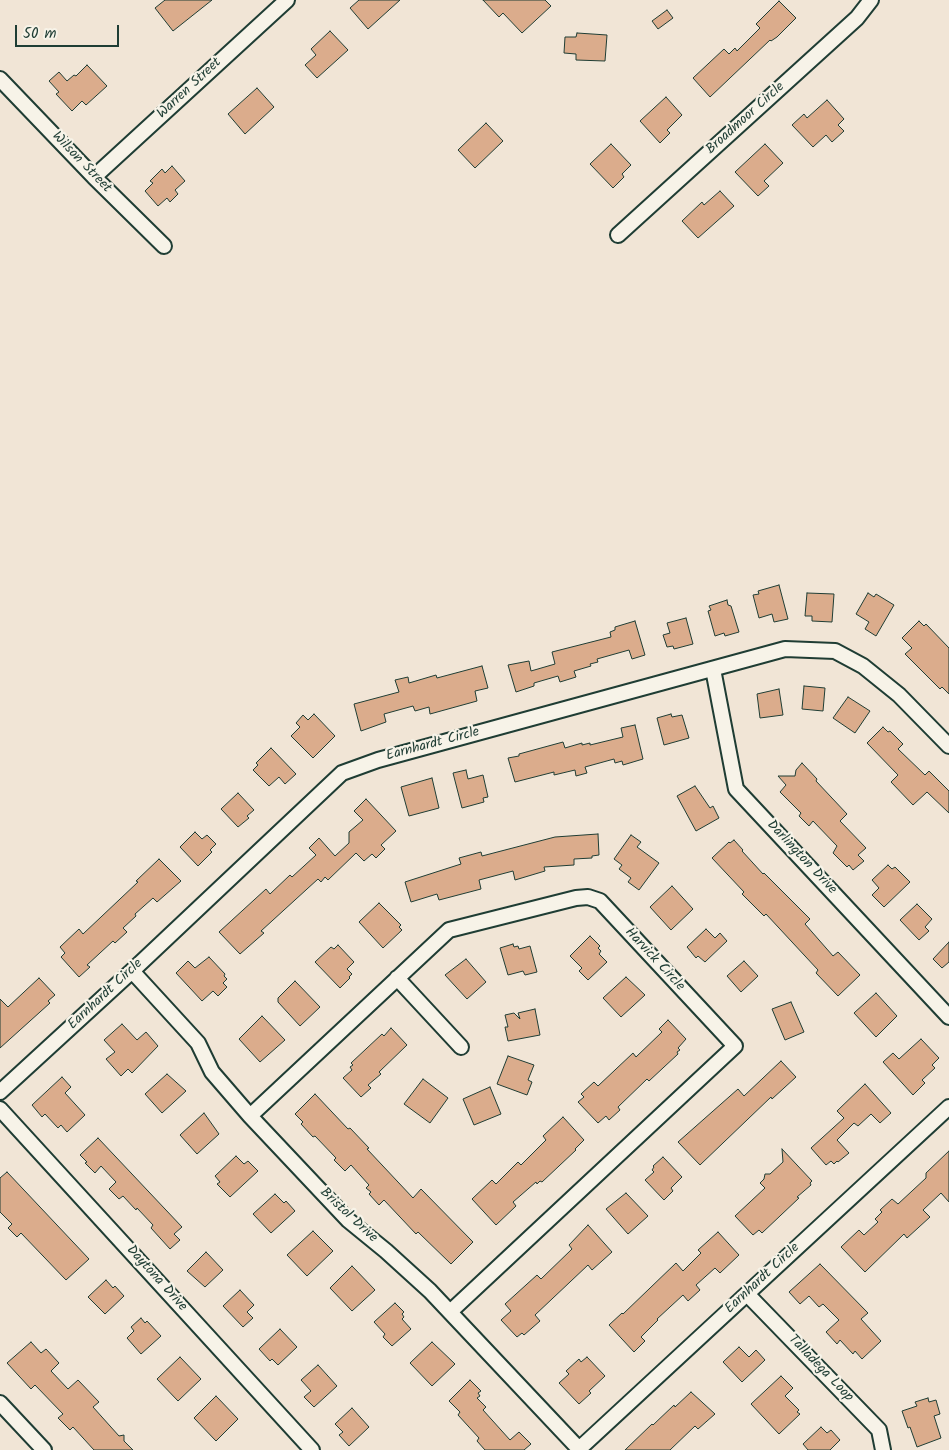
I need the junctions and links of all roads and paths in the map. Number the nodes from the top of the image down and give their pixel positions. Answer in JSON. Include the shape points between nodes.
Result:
{"nodes":[{"id":1,"x":287,"y":0,"type":"edge"},
{"id":2,"x":871,"y":0,"type":"edge"},
{"id":3,"x":0,"y":79,"type":"edge"},
{"id":4,"x":94,"y":177,"type":"junction"},
{"id":5,"x":618,"y":235,"type":"dead end"},
{"id":6,"x":164,"y":246,"type":"dead end"},
{"id":7,"x":713,"y":669,"type":"junction"},
{"id":8,"x":949,"y":746,"type":"edge"},
{"id":9,"x":132,"y":971,"type":"junction"},
{"id":10,"x":397,"y":978,"type":"junction"},
{"id":11,"x":949,"y":1017,"type":"edge"},
{"id":12,"x":461,"y":1047,"type":"dead end"},
{"id":13,"x":0,"y":1092,"type":"edge"},
{"id":14,"x":949,"y":1107,"type":"edge"},
{"id":15,"x":0,"y":1109,"type":"edge"},
{"id":16,"x":250,"y":1116,"type":"junction"},
{"id":17,"x":747,"y":1294,"type":"junction"},
{"id":18,"x":450,"y":1312,"type":"junction"},
{"id":19,"x":0,"y":1402,"type":"edge"},
{"id":20,"x":44,"y":1450,"type":"edge"},
{"id":21,"x":312,"y":1450,"type":"edge"},
{"id":22,"x":578,"y":1450,"type":"edge"},
{"id":23,"x":883,"y":1450,"type":"edge"}],
"edges":[{"from":1,"to":4,"type":"street","name":"Warren Street"},
{"from":2,"to":5,"type":"street","name":"Broadmoor Circle","via":[[857,18]]},
{"from":3,"to":4,"type":"street","name":"Wilson Street"},
{"from":4,"to":6,"type":"street","name":"Wilson Street"},
{"from":7,"to":8,"type":"street","name":"Earnhardt Circle","via":[[785,649],[835,651],[863,666],[899,694]]},
{"from":7,"to":9,"type":"street","name":"Earnhardt Circle","via":[[342,772]]},
{"from":7,"to":11,"type":"street","name":"Darlington Drive","via":[[736,788]]},
{"from":9,"to":13,"type":"street","name":"Earnhardt Circle"},
{"from":9,"to":16,"type":"street","name":"Bristol Drive","via":[[198,1043],[212,1072]]},
{"from":10,"to":12,"type":"street"},
{"from":10,"to":16,"type":"street","name":"Harvick Circle"},
{"from":10,"to":18,"type":"street","name":"Harvick Circle","via":[[449,930],[588,897],[600,901],[735,1046]]},
{"from":14,"to":17,"type":"street","name":"Earnhardt Circle"},
{"from":15,"to":21,"type":"street","name":"Daytona Drive"},
{"from":16,"to":18,"type":"street","name":"Bristol Drive","via":[[348,1220],[394,1258]]},
{"from":17,"to":22,"type":"street","name":"Earnhardt Circle"},
{"from":17,"to":23,"type":"street","name":"Talladega Loop","via":[[879,1430]]},
{"from":18,"to":22,"type":"street","name":"Bristol Drive"},
{"from":19,"to":20,"type":"street"}]}
